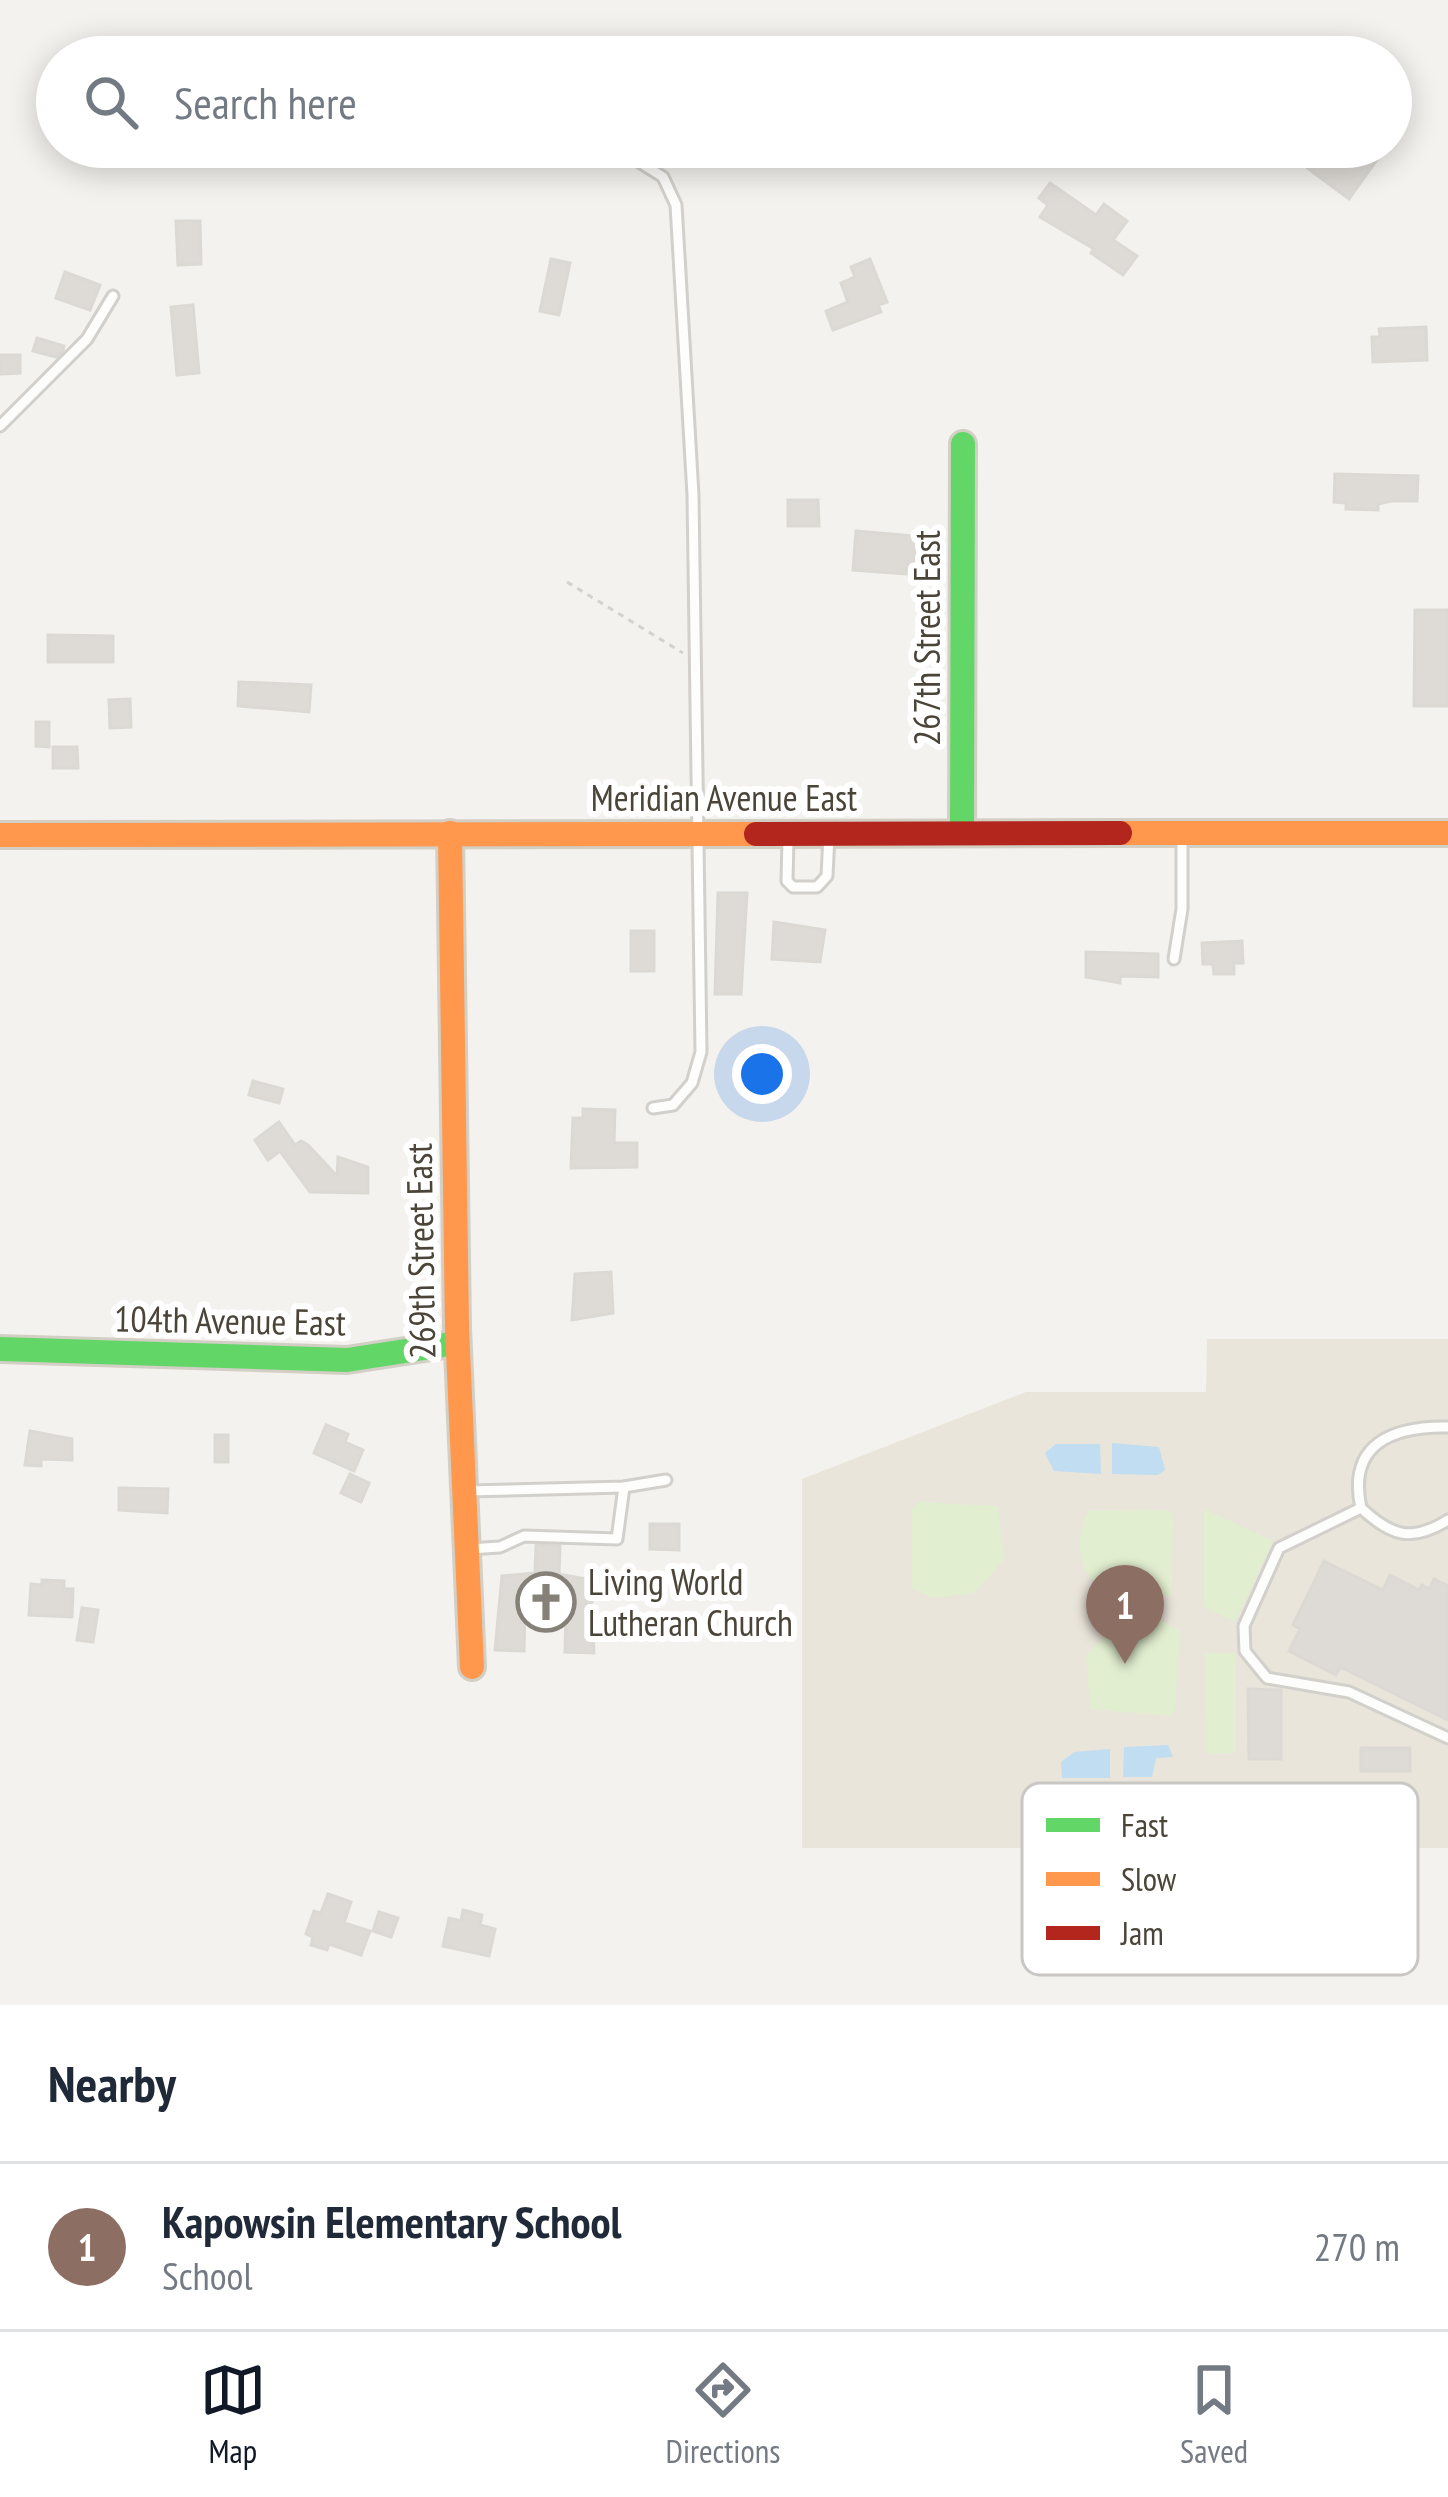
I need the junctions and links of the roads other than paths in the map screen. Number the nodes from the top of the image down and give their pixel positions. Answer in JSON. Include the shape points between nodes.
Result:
{"nodes":[{"id":1,"x":649,"y":168,"type":"edge"},
{"id":2,"x":113,"y":296,"type":"dead end"},
{"id":3,"x":0,"y":426,"type":"edge"},
{"id":4,"x":963,"y":444,"type":"dead end"},
{"id":5,"x":698,"y":832,"type":"junction"},
{"id":6,"x":788,"y":832,"type":"junction"},
{"id":7,"x":829,"y":832,"type":"junction"},
{"id":8,"x":450,"y":833,"type":"junction"},
{"id":9,"x":962,"y":833,"type":"junction"},
{"id":10,"x":1448,"y":833,"type":"edge"},
{"id":11,"x":1182,"y":834,"type":"junction"},
{"id":12,"x":0,"y":835,"type":"edge"},
{"id":13,"x":1174,"y":959,"type":"dead end"},
{"id":14,"x":653,"y":1108,"type":"dead end"},
{"id":15,"x":457,"y":1343,"type":"junction"},
{"id":16,"x":0,"y":1348,"type":"edge"},
{"id":17,"x":1448,"y":1427,"type":"edge"},
{"id":18,"x":666,"y":1480,"type":"dead end"},
{"id":19,"x":624,"y":1487,"type":"junction"},
{"id":20,"x":466,"y":1491,"type":"junction"},
{"id":21,"x":1361,"y":1508,"type":"junction"},
{"id":22,"x":1448,"y":1520,"type":"edge"},
{"id":23,"x":469,"y":1549,"type":"junction"},
{"id":24,"x":472,"y":1667,"type":"dead end"},
{"id":25,"x":1448,"y":1738,"type":"edge"}],
"edges":[{"from":1,"to":5,"type":"lane","via":[[663,177],[676,205],[693,495]]},
{"from":2,"to":3,"type":"lane","via":[[87,339]]},
{"from":4,"to":9,"type":"street","name":"267th Street East"},
{"from":5,"to":6,"type":"street","name":"Meridian Avenue East"},
{"from":5,"to":8,"type":"street","name":"Meridian Avenue East"},
{"from":5,"to":14,"type":"lane","via":[[701,1052],[673,1105]]},
{"from":6,"to":7,"type":"street","name":"Meridian Avenue East"},
{"from":6,"to":7,"type":"lane","via":[[787,881],[817,887],[827,876]]},
{"from":7,"to":9,"type":"street","name":"Meridian Avenue East"},
{"from":8,"to":12,"type":"street","name":"Meridian Avenue East"},
{"from":8,"to":15,"type":"street","name":"269th Street East"},
{"from":9,"to":11,"type":"street","name":"Meridian Avenue East"},
{"from":10,"to":11,"type":"street","name":"Meridian Avenue East"},
{"from":11,"to":13,"type":"lane"},
{"from":15,"to":16,"type":"street","name":"104th Avenue East","via":[[347,1360]]},
{"from":15,"to":20,"type":"street","name":"269th Street East"},
{"from":17,"to":21,"type":"lane","via":[[1403,1429],[1374,1441],[1360,1464]]},
{"from":18,"to":19,"type":"lane"},
{"from":19,"to":20,"type":"lane"},
{"from":19,"to":23,"type":"lane","via":[[621,1532],[611,1541],[524,1536]]},
{"from":20,"to":23,"type":"street","name":"269th Street East"},
{"from":21,"to":22,"type":"lane","via":[[1406,1537]]},
{"from":21,"to":25,"type":"lane","via":[[1279,1549],[1244,1626],[1245,1651],[1267,1678],[1348,1692]]},
{"from":23,"to":24,"type":"street","name":"269th Street East"}]}
